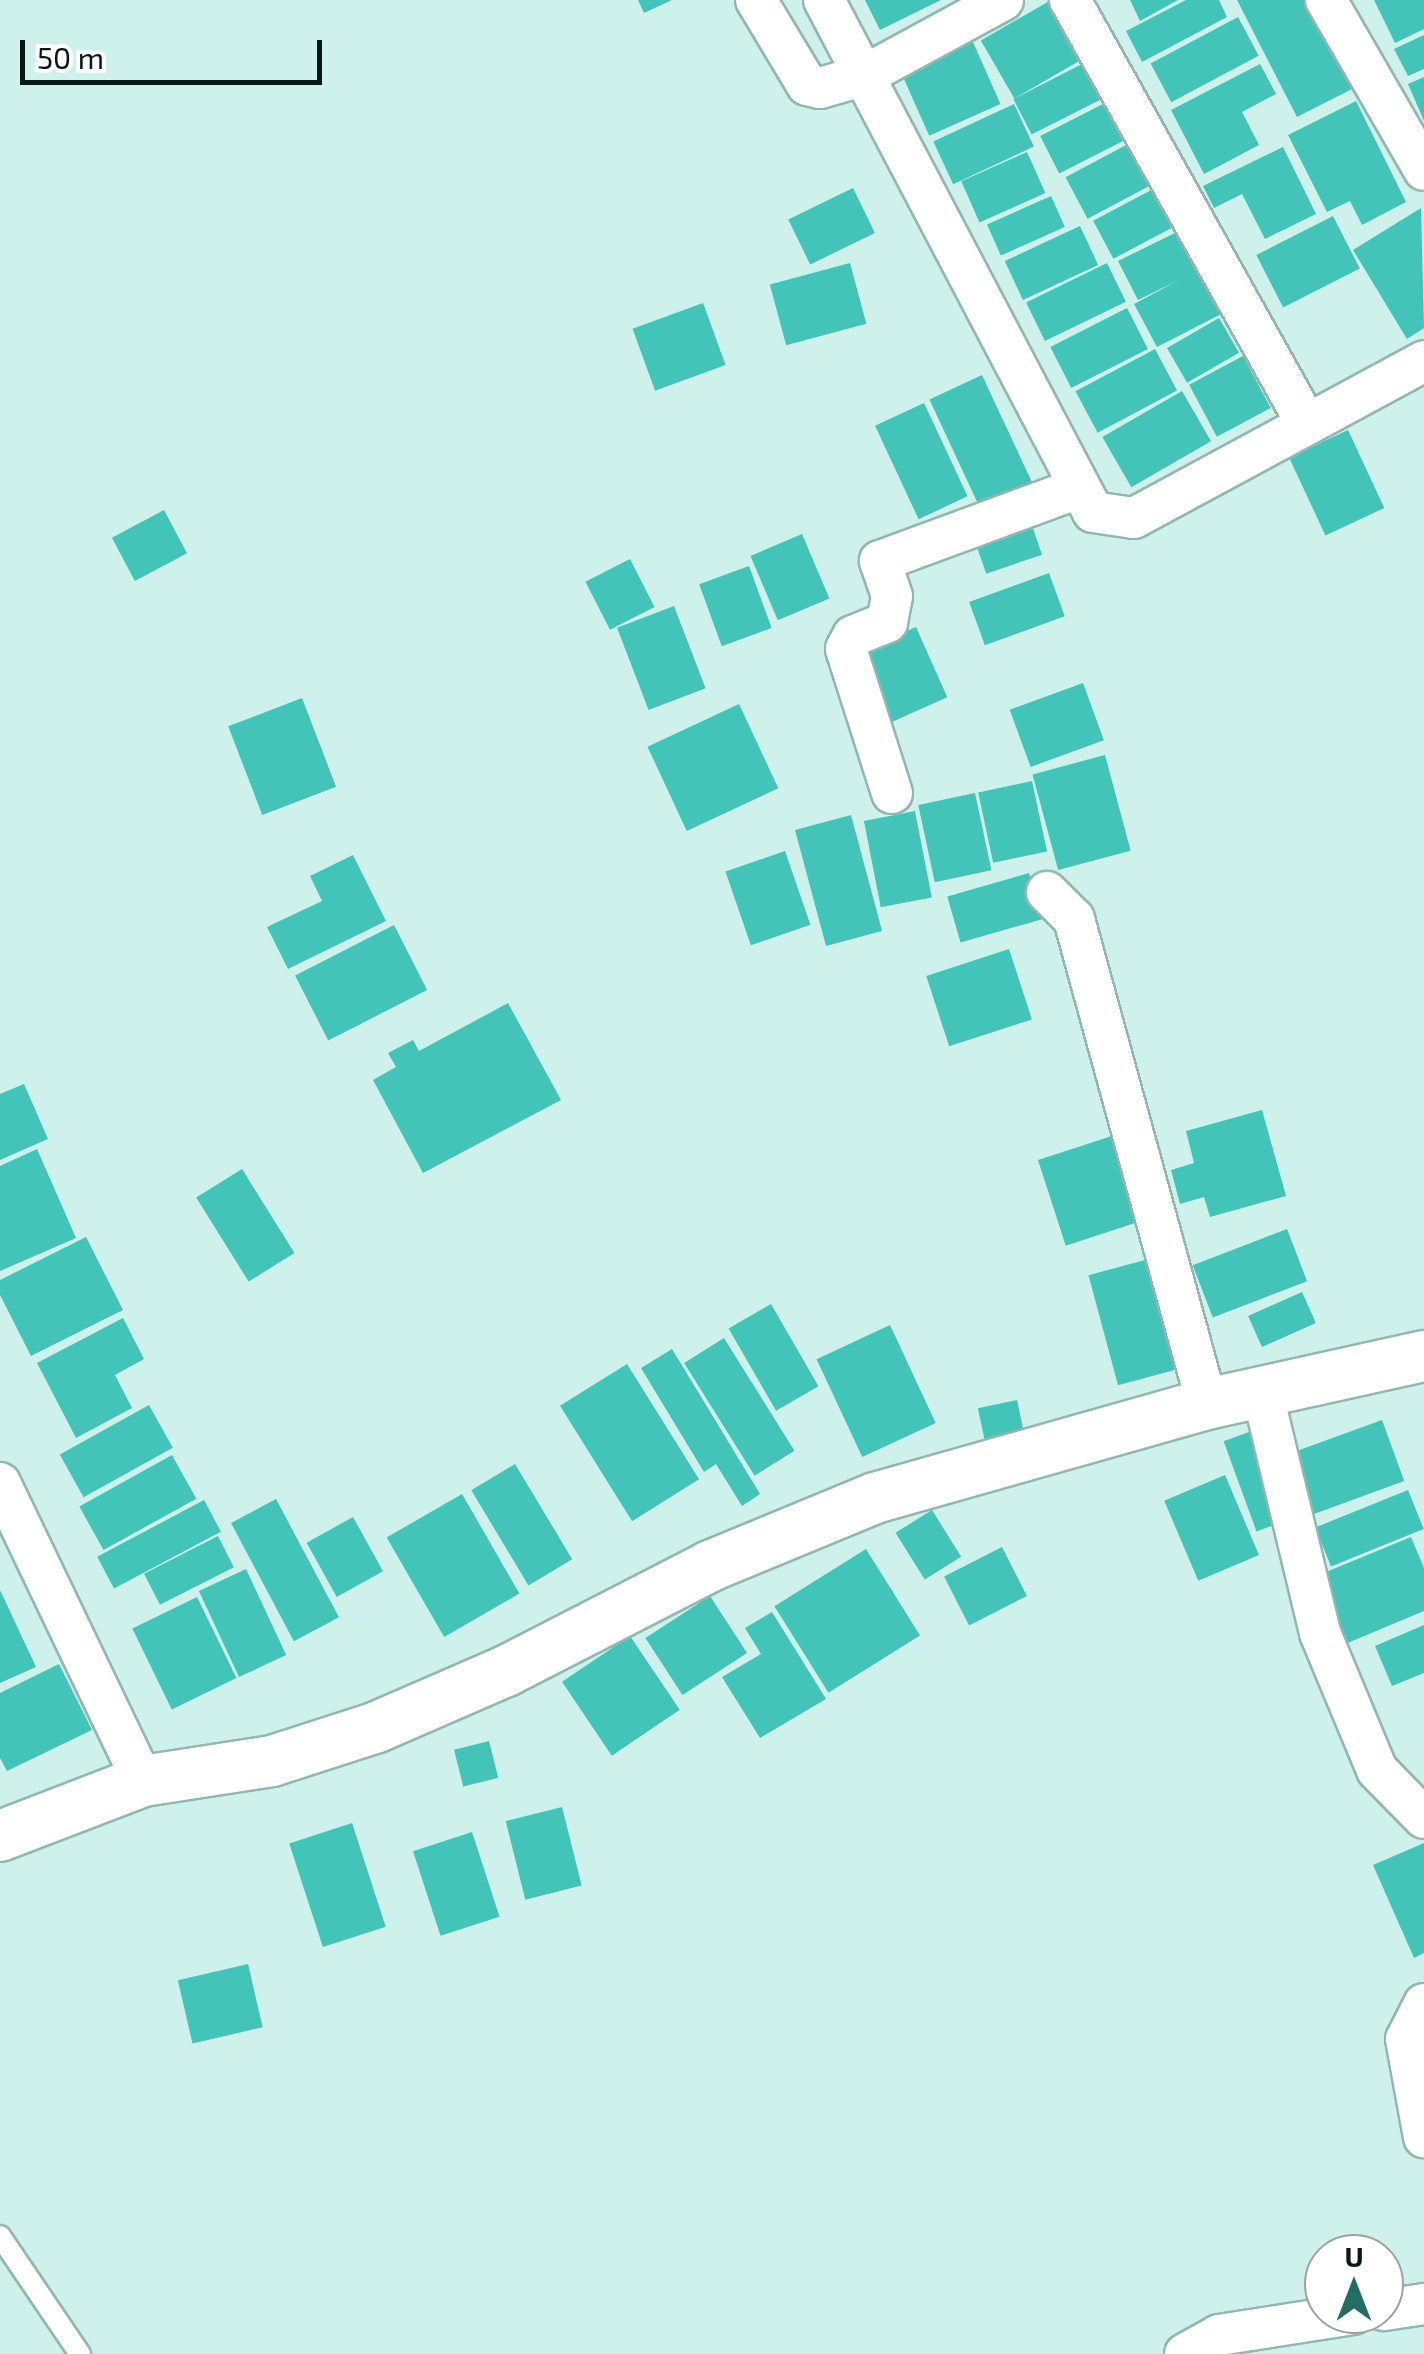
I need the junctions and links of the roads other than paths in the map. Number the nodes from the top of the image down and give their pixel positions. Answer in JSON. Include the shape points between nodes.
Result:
{"nodes":[{"id":1,"x":756,"y":0,"type":"edge"},
{"id":2,"x":824,"y":0,"type":"edge"},
{"id":3,"x":1002,"y":0,"type":"edge"},
{"id":4,"x":1070,"y":0,"type":"edge"},
{"id":5,"x":1326,"y":0,"type":"edge"},
{"id":6,"x":865,"y":75,"type":"junction"},
{"id":7,"x":1424,"y":170,"type":"edge"},
{"id":8,"x":1424,"y":362,"type":"edge"},
{"id":9,"x":1306,"y":423,"type":"junction"},
{"id":10,"x":1078,"y":488,"type":"junction"},
{"id":11,"x":892,"y":793,"type":"dead end"},
{"id":12,"x":1047,"y":892,"type":"dead end"},
{"id":13,"x":1424,"y":1356,"type":"edge"},
{"id":14,"x":1262,"y":1391,"type":"junction"},
{"id":15,"x":1207,"y":1404,"type":"junction"},
{"id":16,"x":0,"y":1483,"type":"edge"},
{"id":17,"x":15,"y":1552,"type":"edge"},
{"id":18,"x":143,"y":1781,"type":"junction"},
{"id":19,"x":1424,"y":1818,"type":"edge"},
{"id":20,"x":0,"y":1836,"type":"edge"},
{"id":21,"x":1424,"y":2004,"type":"edge"},
{"id":22,"x":1424,"y":2137,"type":"edge"},
{"id":23,"x":0,"y":2236,"type":"edge"},
{"id":24,"x":1304,"y":2322,"type":"edge"},
{"id":25,"x":78,"y":2353,"type":"edge"},
{"id":26,"x":1186,"y":2354,"type":"edge"}],
"edges":[{"from":1,"to":6,"type":"street","via":[[808,85]]},
{"from":2,"to":6,"type":"street"},
{"from":3,"to":6,"type":"street"},
{"from":4,"to":9,"type":"street"},
{"from":5,"to":7,"type":"street"},
{"from":6,"to":10,"type":"street"},
{"from":8,"to":9,"type":"street"},
{"from":9,"to":10,"type":"street","via":[[1134,518],[1093,512]]},
{"from":10,"to":11,"type":"street","via":[[880,560],[892,596],[887,622],[853,636],[846,649]]},
{"from":12,"to":15,"type":"street","via":[[1074,920]]},
{"from":13,"to":14,"type":"street"},
{"from":14,"to":15,"type":"street"},
{"from":14,"to":19,"type":"street","via":[[1290,1530],[1320,1633],[1377,1770]]},
{"from":15,"to":18,"type":"street","via":[[805,1522],[378,1727],[272,1761]]},
{"from":16,"to":17,"type":"street"},
{"from":17,"to":18,"type":"street"},
{"from":18,"to":20,"type":"street"},
{"from":21,"to":22,"type":"street","via":[[1406,2039]]},
{"from":23,"to":25,"type":"lane"},
{"from":24,"to":26,"type":"street","via":[[1219,2335]]}]}
